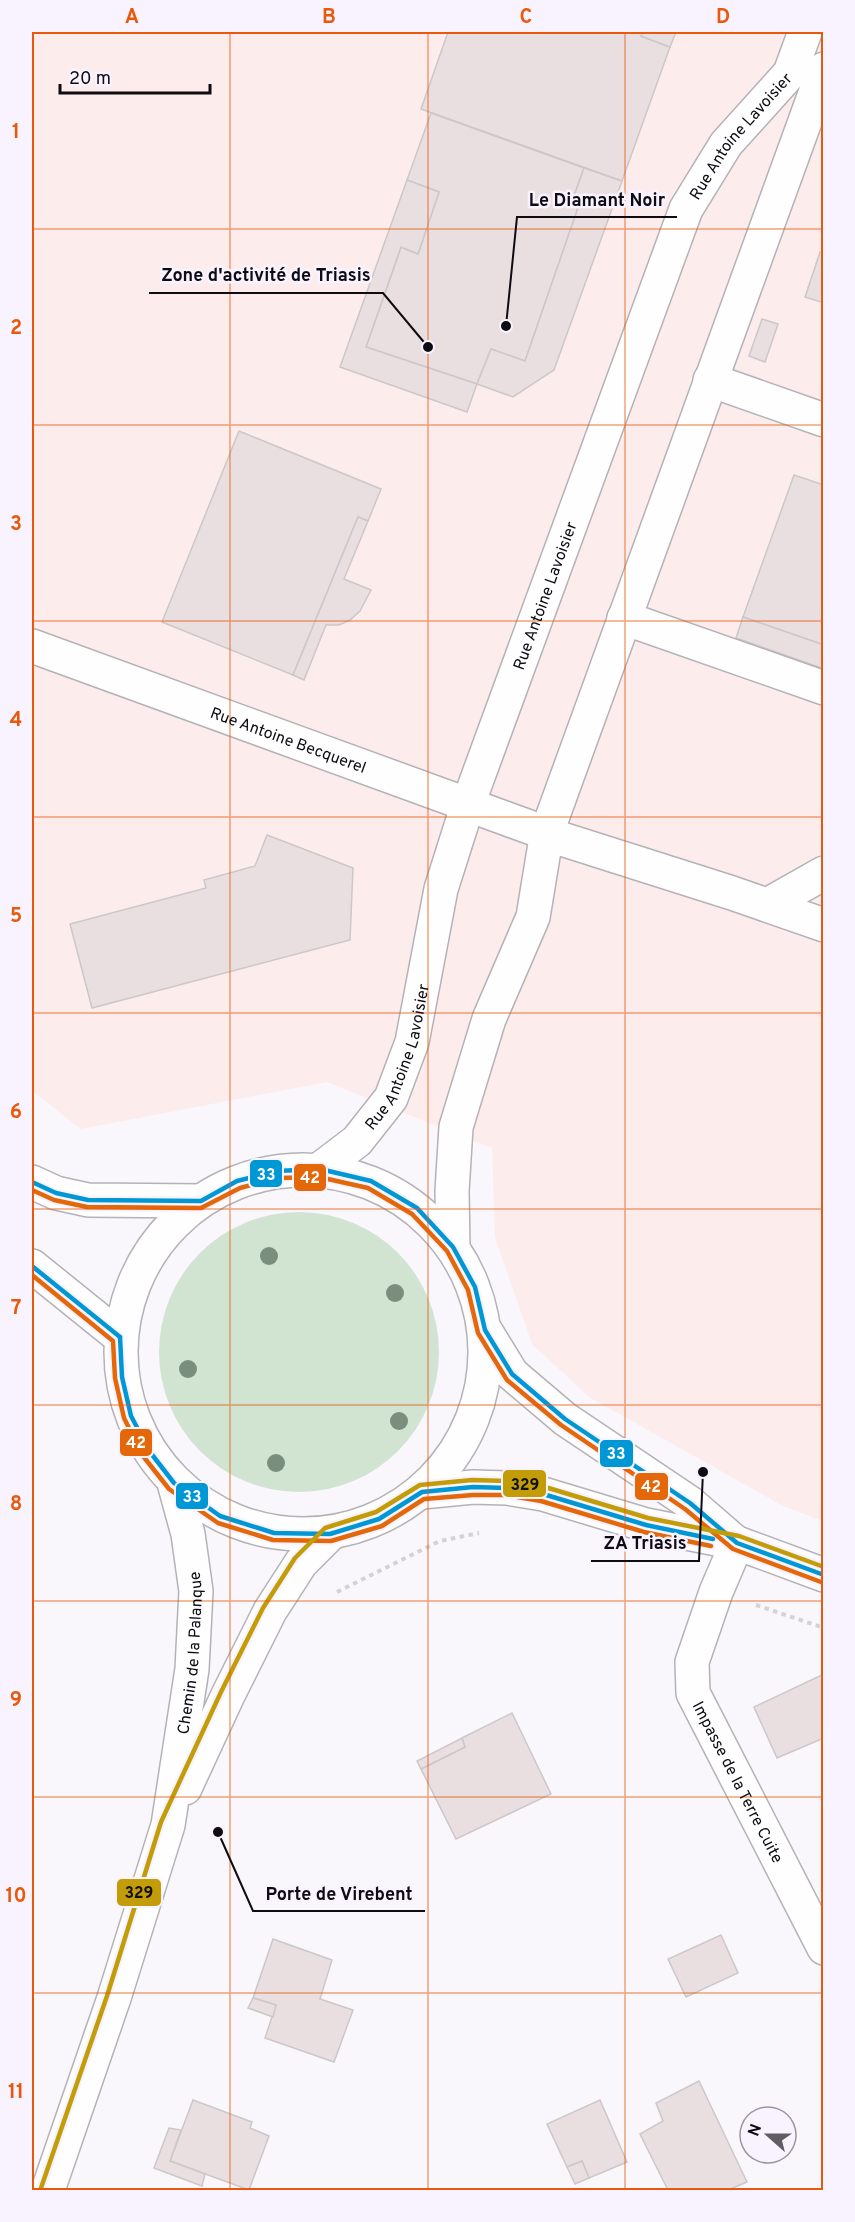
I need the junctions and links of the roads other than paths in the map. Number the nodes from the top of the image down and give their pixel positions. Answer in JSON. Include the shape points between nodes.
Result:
{"nodes":[{"id":1,"x":805,"y":32,"type":"edge"},
{"id":2,"x":824,"y":69,"type":"edge"},
{"id":3,"x":710,"y":380,"type":"junction"},
{"id":4,"x":824,"y":420,"type":"edge"},
{"id":5,"x":624,"y":618,"type":"junction"},
{"id":6,"x":32,"y":646,"type":"edge"},
{"id":7,"x":824,"y":688,"type":"edge"},
{"id":8,"x":468,"y":804,"type":"junction"},
{"id":9,"x":547,"y":832,"type":"junction"},
{"id":10,"x":824,"y":873,"type":"edge"},
{"id":11,"x":767,"y":905,"type":"junction"},
{"id":12,"x":824,"y":925,"type":"edge"},
{"id":13,"x":320,"y":1169,"type":"junction"},
{"id":14,"x":32,"y":1182,"type":"edge"},
{"id":15,"x":201,"y":1201,"type":"junction"},
{"id":16,"x":453,"y":1247,"type":"junction"},
{"id":17,"x":32,"y":1266,"type":"edge"},
{"id":18,"x":485,"y":1330,"type":"junction"},
{"id":19,"x":120,"y":1337,"type":"junction"},
{"id":20,"x":174,"y":1483,"type":"junction"},
{"id":21,"x":422,"y":1492,"type":"junction"},
{"id":22,"x":330,"y":1534,"type":"junction"},
{"id":23,"x":737,"y":1543,"type":"junction"},
{"id":24,"x":824,"y":1575,"type":"edge"},
{"id":25,"x":168,"y":1825,"type":"junction"},
{"id":26,"x":824,"y":1948,"type":"edge"},
{"id":27,"x":48,"y":2190,"type":"edge"}],
"edges":[{"from":1,"to":8,"type":"street","name":"Rue Antoine Lavoisier","via":[[790,74],[726,144],[686,209]]},
{"from":2,"to":3,"type":"street","name":"Rue Antoine Lavoisier"},
{"from":3,"to":4,"type":"street"},
{"from":3,"to":5,"type":"street","name":"Rue Antoine Lavoisier"},
{"from":5,"to":7,"type":"street"},
{"from":5,"to":9,"type":"street","name":"Rue Antoine Lavoisier"},
{"from":6,"to":8,"type":"street","name":"Rue Antoine Becquerel"},
{"from":8,"to":9,"type":"street","name":"Rue Antoine Becquerel"},
{"from":8,"to":13,"type":"street","name":"Rue Antoine Lavoisier","via":[[441,889],[412,1042],[391,1098],[357,1141]]},
{"from":9,"to":11,"type":"street","name":"Rue Antoine Becquerel"},
{"from":9,"to":16,"type":"street","name":"Rue Antoine Lavoisier","via":[[533,917],[489,1019],[456,1127]]},
{"from":10,"to":11,"type":"street"},
{"from":11,"to":12,"type":"street","name":"Rue Antoine Becquerel"},
{"from":13,"to":15,"type":"street","via":[[277,1171],[247,1178]]},
{"from":13,"to":16,"type":"street","via":[[371,1181],[390,1192],[417,1208]]},
{"from":14,"to":15,"type":"street","via":[[56,1193],[88,1200]]},
{"from":15,"to":19,"type":"street","via":[[160,1238],[133,1284]]},
{"from":16,"to":18,"type":"street","via":[[475,1287]]},
{"from":17,"to":19,"type":"street"},
{"from":18,"to":21,"type":"street","via":[[485,1375],[474,1419],[452,1459]]},
{"from":18,"to":23,"type":"street","via":[[512,1374],[565,1419],[690,1503]]},
{"from":19,"to":20,"type":"street","via":[[122,1377],[131,1416],[150,1452]]},
{"from":20,"to":22,"type":"street","via":[[220,1516],[274,1533]]},
{"from":20,"to":25,"type":"street","name":"Chemin de la Palanque","via":[[188,1534],[196,1591],[192,1669]]},
{"from":21,"to":22,"type":"street","via":[[379,1519]]},
{"from":21,"to":23,"type":"street","via":[[507,1488],[543,1494],[646,1525]]},
{"from":22,"to":25,"type":"street","name":"Chemin de la Palanque","via":[[301,1563],[270,1611]]},
{"from":23,"to":24,"type":"street"},
{"from":23,"to":26,"type":"street","name":"Impasse de la Terre Cuite","via":[[692,1662],[693,1693]]},
{"from":25,"to":27,"type":"street","name":"Chemin de la Palanque"}]}
